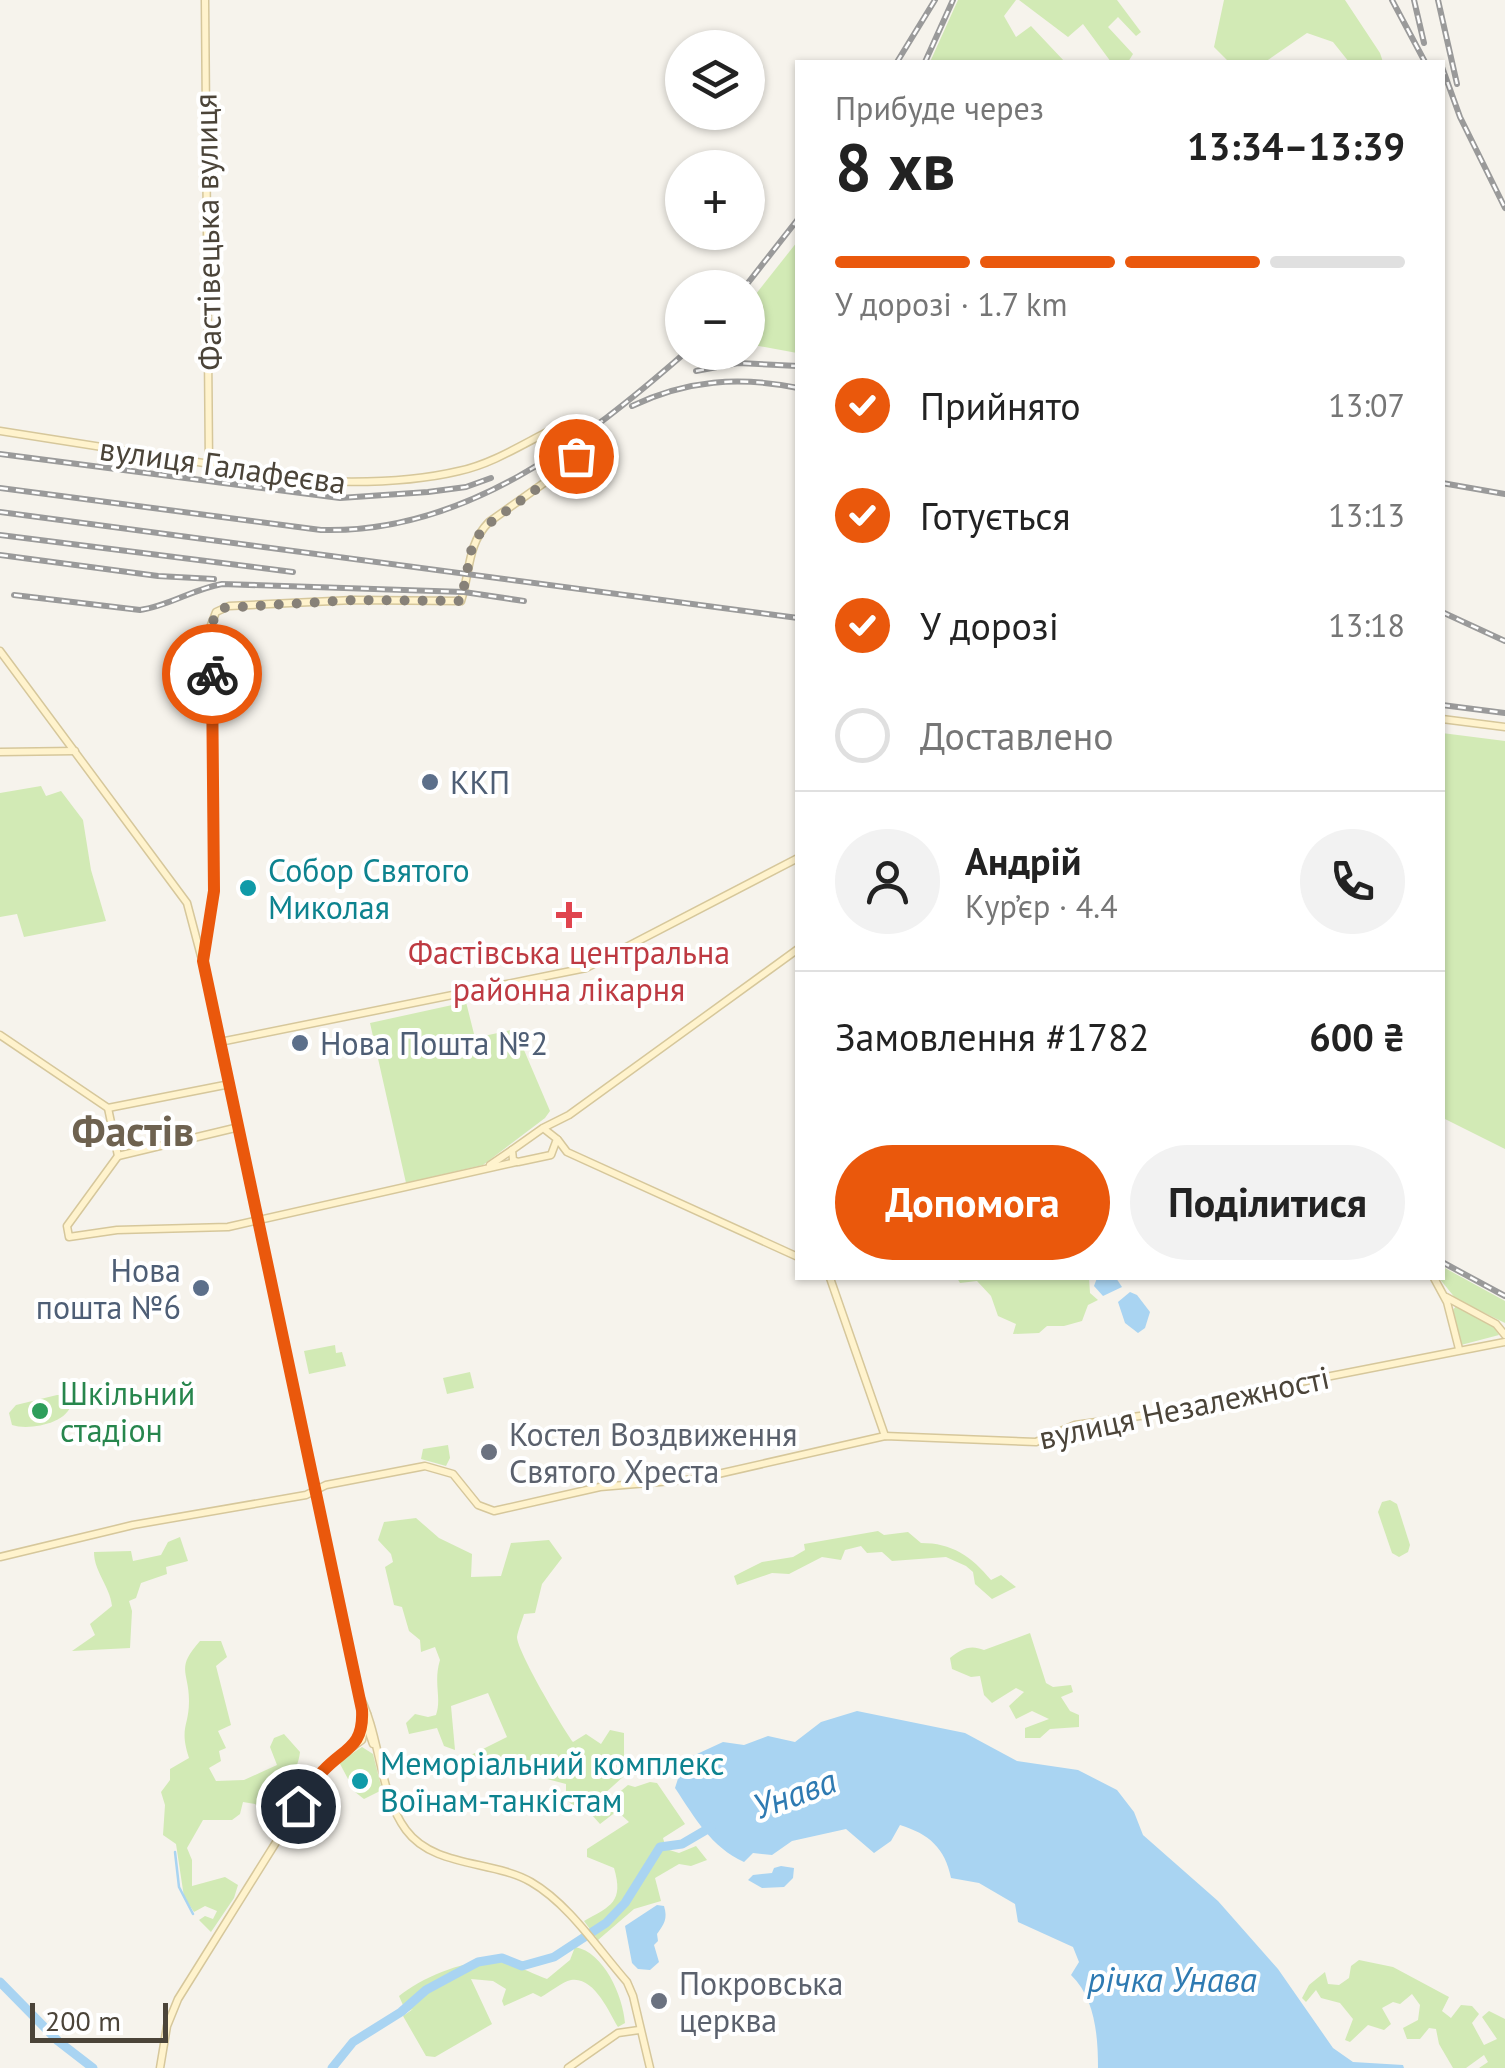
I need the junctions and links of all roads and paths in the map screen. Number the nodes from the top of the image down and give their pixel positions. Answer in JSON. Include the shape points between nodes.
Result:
{"nodes":[{"id":1,"x":205,"y":0,"type":"edge"},
{"id":2,"x":0,"y":430,"type":"edge"},
{"id":3,"x":209,"y":465,"type":"junction"},
{"id":4,"x":0,"y":651,"type":"edge"},
{"id":5,"x":1445,"y":719,"type":"edge"},
{"id":6,"x":1505,"y":727,"type":"edge"},
{"id":7,"x":0,"y":752,"type":"edge"},
{"id":8,"x":76,"y":752,"type":"junction"},
{"id":9,"x":795,"y":860,"type":"edge"},
{"id":10,"x":795,"y":952,"type":"edge"},
{"id":11,"x":203,"y":961,"type":"junction"},
{"id":12,"x":0,"y":1036,"type":"edge"},
{"id":13,"x":220,"y":1042,"type":"junction"},
{"id":14,"x":230,"y":1084,"type":"junction"},
{"id":15,"x":108,"y":1108,"type":"junction"},
{"id":16,"x":558,"y":1120,"type":"junction"},
{"id":17,"x":239,"y":1127,"type":"junction"},
{"id":18,"x":542,"y":1128,"type":"junction"},
{"id":19,"x":556,"y":1137,"type":"junction"},
{"id":20,"x":512,"y":1150,"type":"junction"},
{"id":21,"x":567,"y":1152,"type":"junction"},
{"id":22,"x":551,"y":1154,"type":"junction"},
{"id":23,"x":118,"y":1156,"type":"junction"},
{"id":24,"x":516,"y":1162,"type":"junction"},
{"id":25,"x":485,"y":1168,"type":"junction"},
{"id":26,"x":259,"y":1220,"type":"junction"},
{"id":27,"x":795,"y":1255,"type":"edge"},
{"id":28,"x":831,"y":1280,"type":"edge"},
{"id":29,"x":1435,"y":1280,"type":"edge"},
{"id":30,"x":1445,"y":1296,"type":"junction"},
{"id":31,"x":1505,"y":1338,"type":"edge"},
{"id":32,"x":1459,"y":1349,"type":"junction"},
{"id":33,"x":884,"y":1436,"type":"junction"},
{"id":34,"x":316,"y":1492,"type":"junction"},
{"id":35,"x":0,"y":1557,"type":"edge"},
{"id":36,"x":365,"y":1711,"type":"junction"},
{"id":37,"x":365,"y":1723,"type":"junction"},
{"id":38,"x":358,"y":1742,"type":"junction"},
{"id":39,"x":375,"y":1748,"type":"junction"},
{"id":40,"x":382,"y":1760,"type":"junction"},
{"id":41,"x":639,"y":2030,"type":"junction"},
{"id":42,"x":160,"y":2068,"type":"edge"},
{"id":43,"x":568,"y":2068,"type":"edge"},
{"id":44,"x":650,"y":2068,"type":"edge"}],
"edges":[{"from":1,"to":3,"type":"street","name":"Фастівецька вулиця"},
{"from":2,"to":3,"type":"street","name":"вулиця Галафеєва"},
{"from":3,"to":11,"type":"street","name":"вулиця Галафеєва","via":[[318,481],[399,480],[461,471],[556,429],[572,442],[575,461],[483,528],[472,547],[461,601],[354,600],[216,612],[214,891]]},
{"from":4,"to":8,"type":"street"},
{"from":5,"to":6,"type":"street"},
{"from":7,"to":8,"type":"street"},
{"from":8,"to":11,"type":"street","via":[[187,903]]},
{"from":9,"to":13,"type":"street","via":[[586,968]]},
{"from":10,"to":16,"type":"street"},
{"from":11,"to":13,"type":"street"},
{"from":12,"to":15,"type":"street"},
{"from":13,"to":14,"type":"street"},
{"from":14,"to":15,"type":"street"},
{"from":14,"to":17,"type":"street"},
{"from":15,"to":23,"type":"street"},
{"from":16,"to":18,"type":"street"},
{"from":16,"to":19,"type":"street"},
{"from":17,"to":23,"type":"street"},
{"from":17,"to":26,"type":"street"},
{"from":18,"to":19,"type":"street"},
{"from":18,"to":20,"type":"street"},
{"from":19,"to":21,"type":"street"},
{"from":19,"to":22,"type":"street"},
{"from":20,"to":24,"type":"street"},
{"from":20,"to":25,"type":"street"},
{"from":21,"to":22,"type":"street"},
{"from":21,"to":27,"type":"street"},
{"from":22,"to":24,"type":"street"},
{"from":23,"to":26,"type":"street","via":[[66,1234]]},
{"from":24,"to":25,"type":"street"},
{"from":25,"to":26,"type":"street"},
{"from":26,"to":34,"type":"street"},
{"from":28,"to":33,"type":"street"},
{"from":29,"to":30,"type":"street"},
{"from":30,"to":31,"type":"street","via":[[1496,1324]]},
{"from":30,"to":32,"type":"street"},
{"from":31,"to":32,"type":"street","name":"вулиця Незалежності"},
{"from":32,"to":33,"type":"street","name":"вулиця Незалежності","via":[[1190,1409],[1076,1425],[1036,1442]]},
{"from":33,"to":34,"type":"street","name":"вулиця Незалежності","via":[[696,1479],[600,1487],[514,1508],[488,1510],[453,1474],[425,1466]]},
{"from":34,"to":35,"type":"street"},
{"from":34,"to":36,"type":"street"},
{"from":36,"to":37,"type":"street"},
{"from":36,"to":40,"type":"street"},
{"from":37,"to":38,"type":"street"},
{"from":37,"to":39,"type":"street"},
{"from":37,"to":40,"type":"street"},
{"from":38,"to":39,"type":"street"},
{"from":38,"to":42,"type":"street","via":[[315,1780],[178,1999]]},
{"from":39,"to":40,"type":"street"},
{"from":40,"to":41,"type":"street","via":[[396,1810],[416,1841],[530,1881],[549,1894],[626,1982]]},
{"from":41,"to":43,"type":"street","via":[[618,2034]]},
{"from":41,"to":44,"type":"street"}]}
